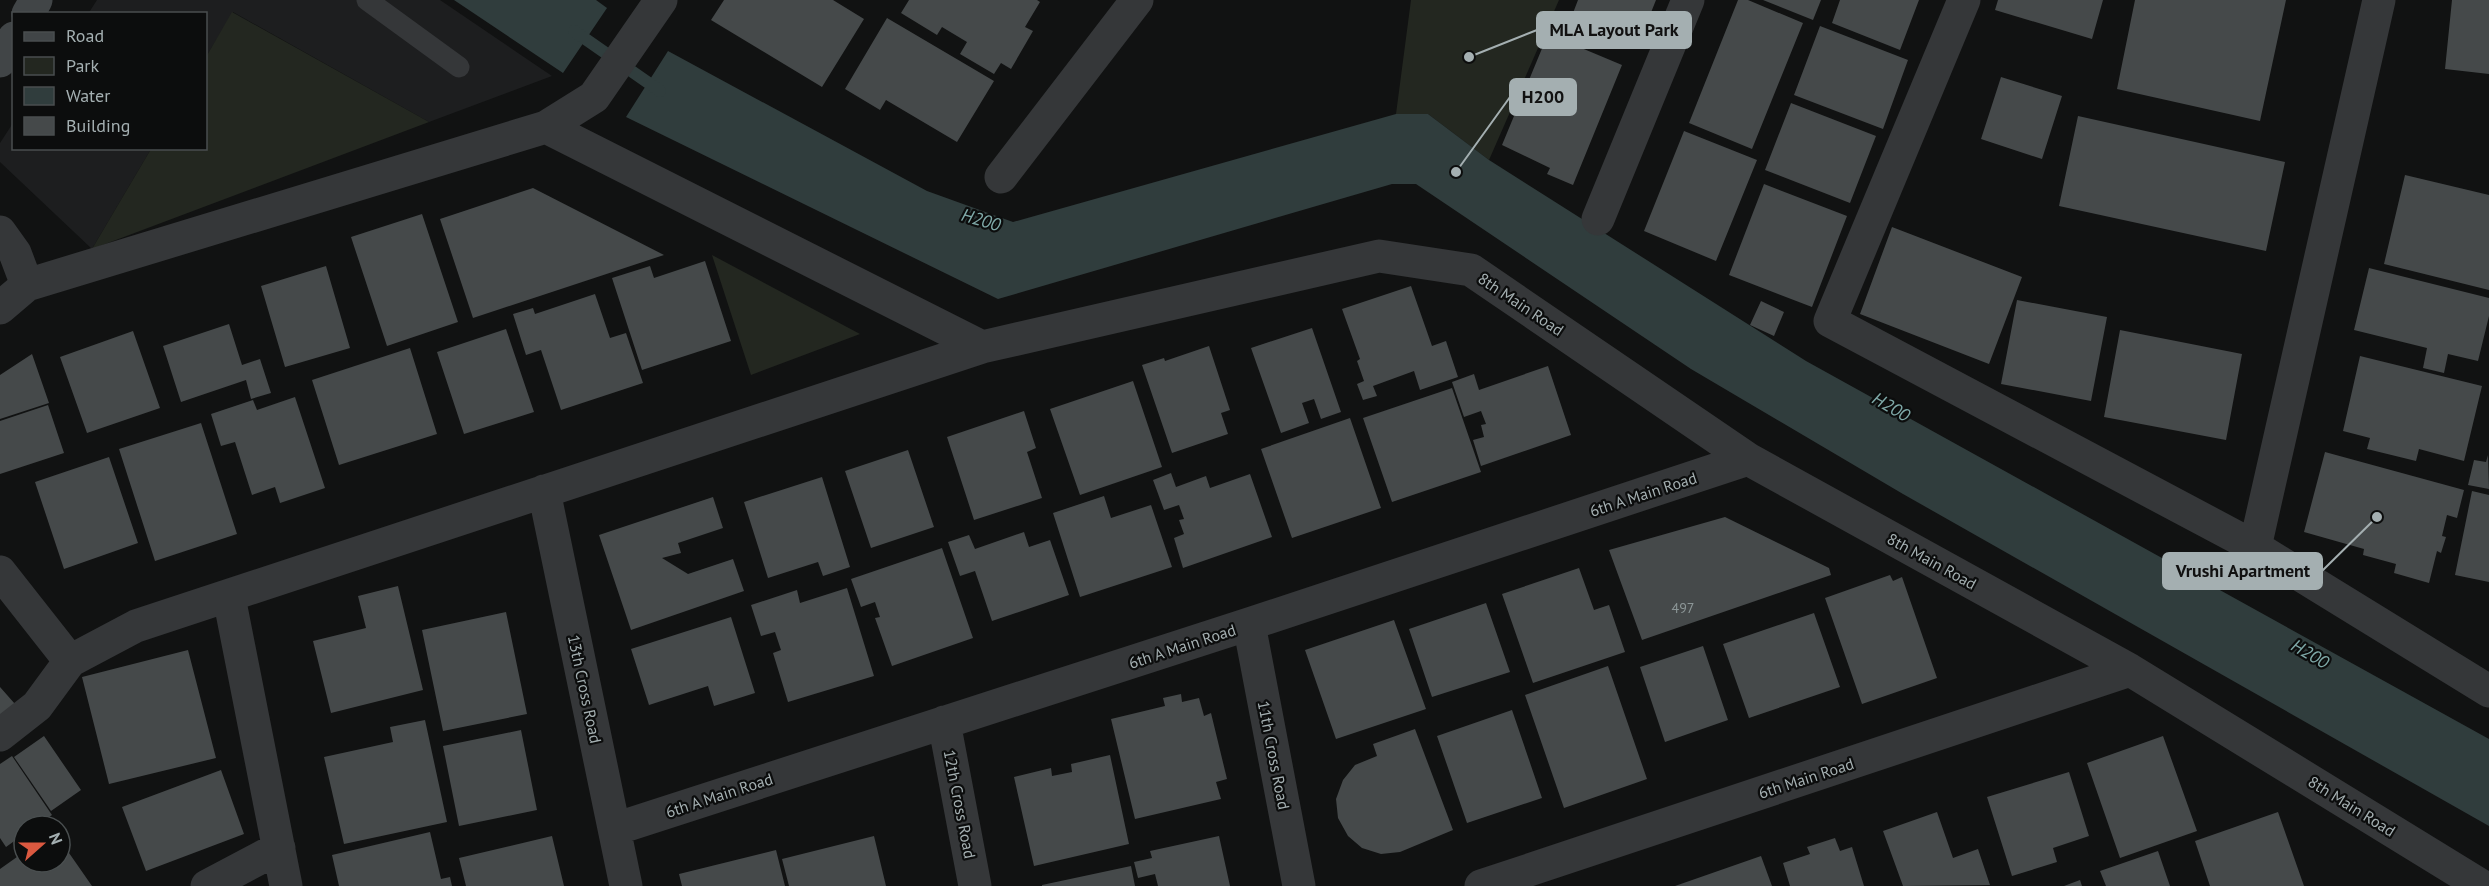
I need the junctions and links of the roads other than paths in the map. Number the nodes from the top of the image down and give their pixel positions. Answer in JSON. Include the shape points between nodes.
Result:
{"nodes":[{"id":1,"x":367,"y":0,"type":"edge"},
{"id":2,"x":1137,"y":0,"type":"edge"},
{"id":3,"x":1689,"y":0,"type":"edge"},
{"id":4,"x":1964,"y":0,"type":"edge"},
{"id":5,"x":2379,"y":0,"type":"edge"},
{"id":6,"x":645,"y":12,"type":"edge"},
{"id":7,"x":12,"y":41,"type":"edge"},
{"id":8,"x":0,"y":61,"type":"edge"},
{"id":9,"x":459,"y":67,"type":"dead end"},
{"id":10,"x":546,"y":127,"type":"junction"},
{"id":11,"x":1001,"y":177,"type":"dead end"},
{"id":12,"x":1598,"y":219,"type":"dead end"},
{"id":13,"x":0,"y":232,"type":"edge"},
{"id":14,"x":27,"y":285,"type":"junction"},
{"id":15,"x":0,"y":308,"type":"edge"},
{"id":16,"x":982,"y":347,"type":"junction"},
{"id":17,"x":1748,"y":459,"type":"junction"},
{"id":18,"x":544,"y":491,"type":"junction"},
{"id":19,"x":2255,"y":547,"type":"junction"},
{"id":20,"x":0,"y":572,"type":"edge"},
{"id":21,"x":229,"y":597,"type":"junction"},
{"id":22,"x":1249,"y":624,"type":"junction"},
{"id":23,"x":70,"y":661,"type":"junction"},
{"id":24,"x":2130,"y":670,"type":"junction"},
{"id":25,"x":2489,"y":691,"type":"edge"},
{"id":26,"x":944,"y":722,"type":"junction"},
{"id":27,"x":0,"y":735,"type":"edge"},
{"id":28,"x":615,"y":829,"type":"junction"},
{"id":29,"x":279,"y":848,"type":"junction"},
{"id":30,"x":207,"y":886,"type":"edge"},
{"id":31,"x":286,"y":886,"type":"edge"},
{"id":32,"x":626,"y":886,"type":"edge"},
{"id":33,"x":975,"y":886,"type":"edge"},
{"id":34,"x":1299,"y":886,"type":"edge"},
{"id":35,"x":1481,"y":886,"type":"edge"},
{"id":36,"x":2482,"y":886,"type":"edge"}],
"edges":[{"from":1,"to":9,"type":"lane"},
{"from":2,"to":11,"type":"street"},
{"from":3,"to":12,"type":"street"},
{"from":4,"to":19,"type":"street","via":[[1830,321]]},
{"from":5,"to":19,"type":"street"},
{"from":6,"to":10,"type":"street","via":[[594,97]]},
{"from":7,"to":8,"type":"main road"},
{"from":10,"to":14,"type":"street"},
{"from":10,"to":16,"type":"street"},
{"from":13,"to":14,"type":"street","via":[[15,253]]},
{"from":14,"to":15,"type":"street"},
{"from":16,"to":17,"type":"street","name":"8th Main Road","via":[[1379,256],[1471,270]]},
{"from":16,"to":18,"type":"street"},
{"from":17,"to":22,"type":"street","name":"6th A Main Road"},
{"from":17,"to":24,"type":"street","name":"8th Main Road"},
{"from":18,"to":21,"type":"street"},
{"from":18,"to":28,"type":"street","name":"13th Cross Road"},
{"from":19,"to":25,"type":"street"},
{"from":20,"to":23,"type":"street"},
{"from":21,"to":23,"type":"street","via":[[136,626]]},
{"from":21,"to":29,"type":"street"},
{"from":22,"to":26,"type":"street","name":"6th A Main Road"},
{"from":22,"to":34,"type":"street","name":"11th Cross Road"},
{"from":23,"to":27,"type":"street","via":[[37,706]]},
{"from":24,"to":35,"type":"street","name":"6th Main Road"},
{"from":24,"to":36,"type":"street","name":"8th Main Road"},
{"from":26,"to":28,"type":"street","name":"6th A Main Road"},
{"from":26,"to":33,"type":"street","name":"12th Cross Road"},
{"from":28,"to":32,"type":"street","name":"13th Cross Road"},
{"from":29,"to":30,"type":"street"},
{"from":29,"to":31,"type":"street"}]}
